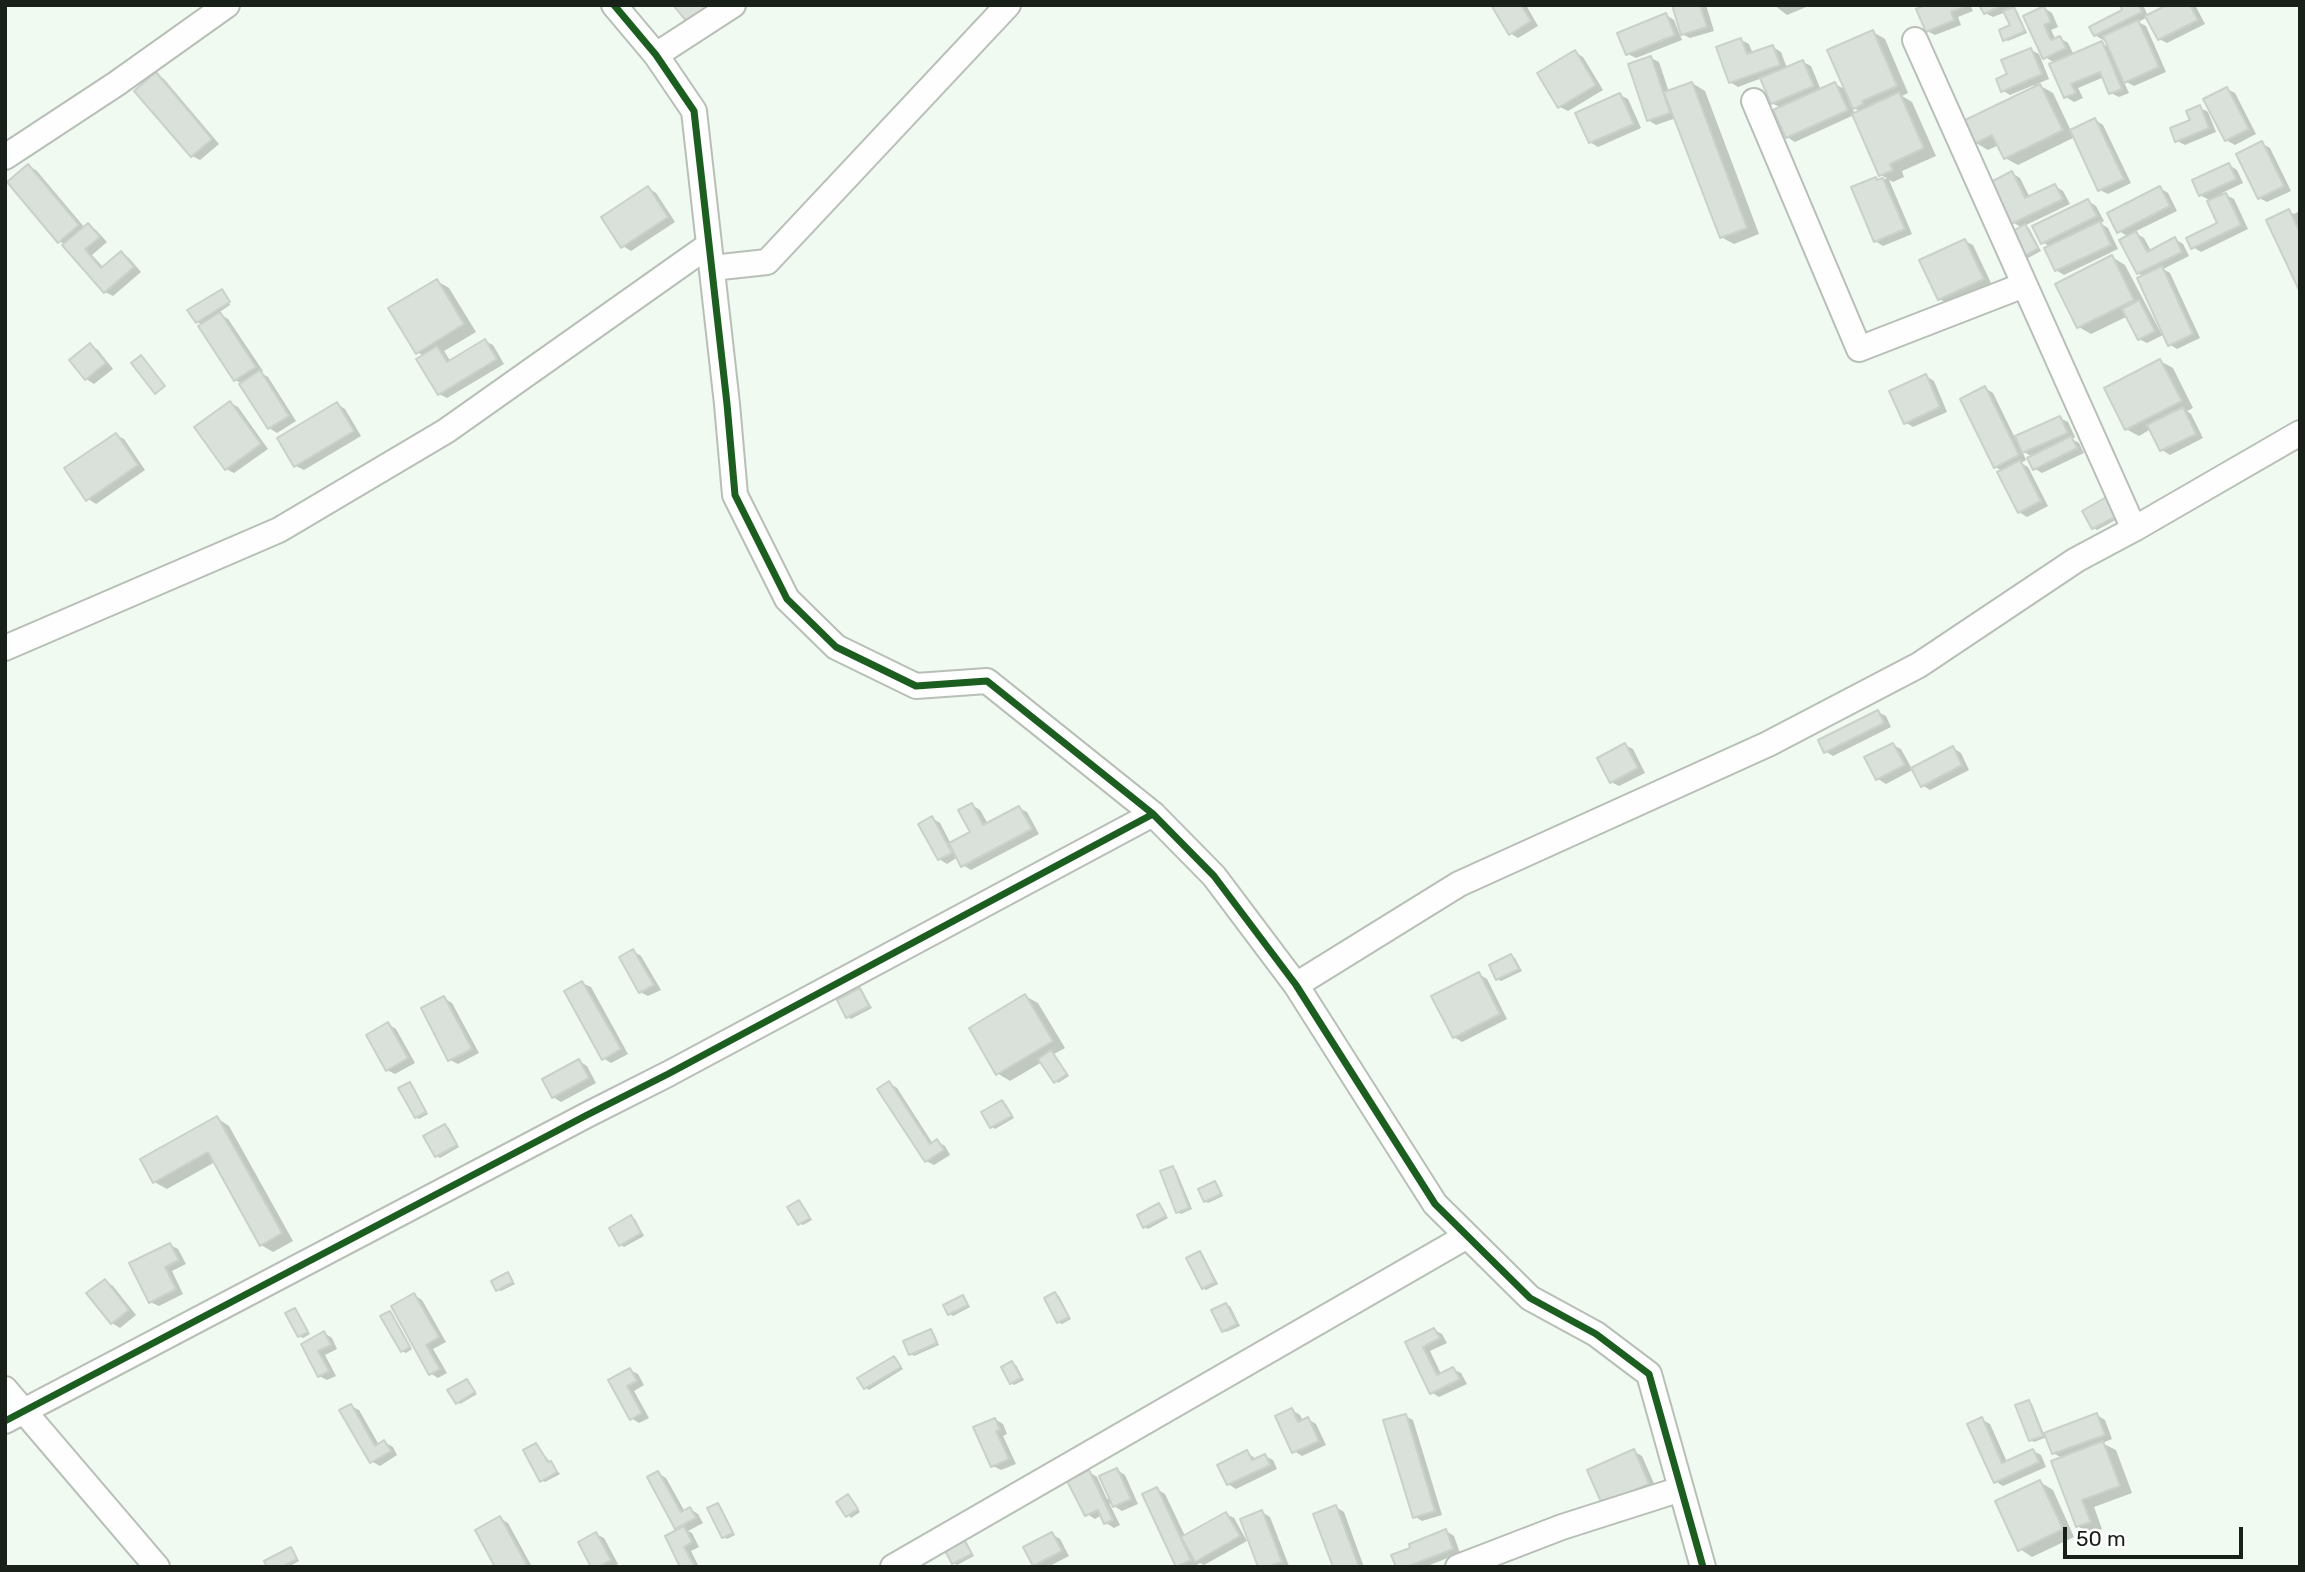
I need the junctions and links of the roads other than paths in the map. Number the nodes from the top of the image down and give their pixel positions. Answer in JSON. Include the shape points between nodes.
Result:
{"nodes":[{"id":1,"x":227,"y":5,"type":"edge"},
{"id":2,"x":614,"y":5,"type":"edge"},
{"id":3,"x":733,"y":5,"type":"edge"},
{"id":4,"x":1007,"y":5,"type":"edge"},
{"id":5,"x":1915,"y":40,"type":"dead end"},
{"id":6,"x":656,"y":55,"type":"junction"},
{"id":7,"x":1754,"y":101,"type":"dead end"},
{"id":8,"x":5,"y":157,"type":"edge"},
{"id":9,"x":710,"y":256,"type":"junction"},
{"id":10,"x":2024,"y":285,"type":"junction"},
{"id":11,"x":2300,"y":433,"type":"edge"},
{"id":12,"x":2134,"y":529,"type":"junction"},
{"id":13,"x":5,"y":648,"type":"edge"},
{"id":14,"x":1153,"y":814,"type":"junction"},
{"id":15,"x":1296,"y":985,"type":"junction"},
{"id":16,"x":1467,"y":1236,"type":"junction"},
{"id":17,"x":5,"y":1389,"type":"edge"},
{"id":18,"x":15,"y":1416,"type":"edge"},
{"id":19,"x":1681,"y":1489,"type":"junction"},
{"id":20,"x":157,"y":1567,"type":"edge"},
{"id":21,"x":892,"y":1567,"type":"edge"},
{"id":22,"x":1458,"y":1567,"type":"edge"},
{"id":23,"x":1703,"y":1567,"type":"edge"}],
"edges":[{"from":1,"to":8,"type":"street"},
{"from":2,"to":6,"type":"street"},
{"from":3,"to":6,"type":"street"},
{"from":4,"to":9,"type":"street","via":[[767,261]]},
{"from":5,"to":10,"type":"street"},
{"from":6,"to":9,"type":"street","via":[[694,111]]},
{"from":7,"to":10,"type":"street","via":[[1858,349]]},
{"from":9,"to":13,"type":"street","via":[[446,431],[279,530]]},
{"from":9,"to":14,"type":"street","via":[[735,495],[787,599],[836,647],[916,685],[987,681]]},
{"from":10,"to":12,"type":"street"},
{"from":11,"to":12,"type":"street"},
{"from":12,"to":15,"type":"street","via":[[2076,560],[1919,665],[1768,744],[1459,884]]},
{"from":14,"to":15,"type":"street","via":[[1214,876]]},
{"from":14,"to":18,"type":"street","via":[[681,1068]]},
{"from":15,"to":16,"type":"street","via":[[1435,1204]]},
{"from":16,"to":19,"type":"street","via":[[1530,1298],[1596,1334],[1649,1374]]},
{"from":16,"to":21,"type":"street"},
{"from":17,"to":18,"type":"street"},
{"from":18,"to":20,"type":"street"},
{"from":19,"to":22,"type":"street"},
{"from":19,"to":23,"type":"street"}]}
